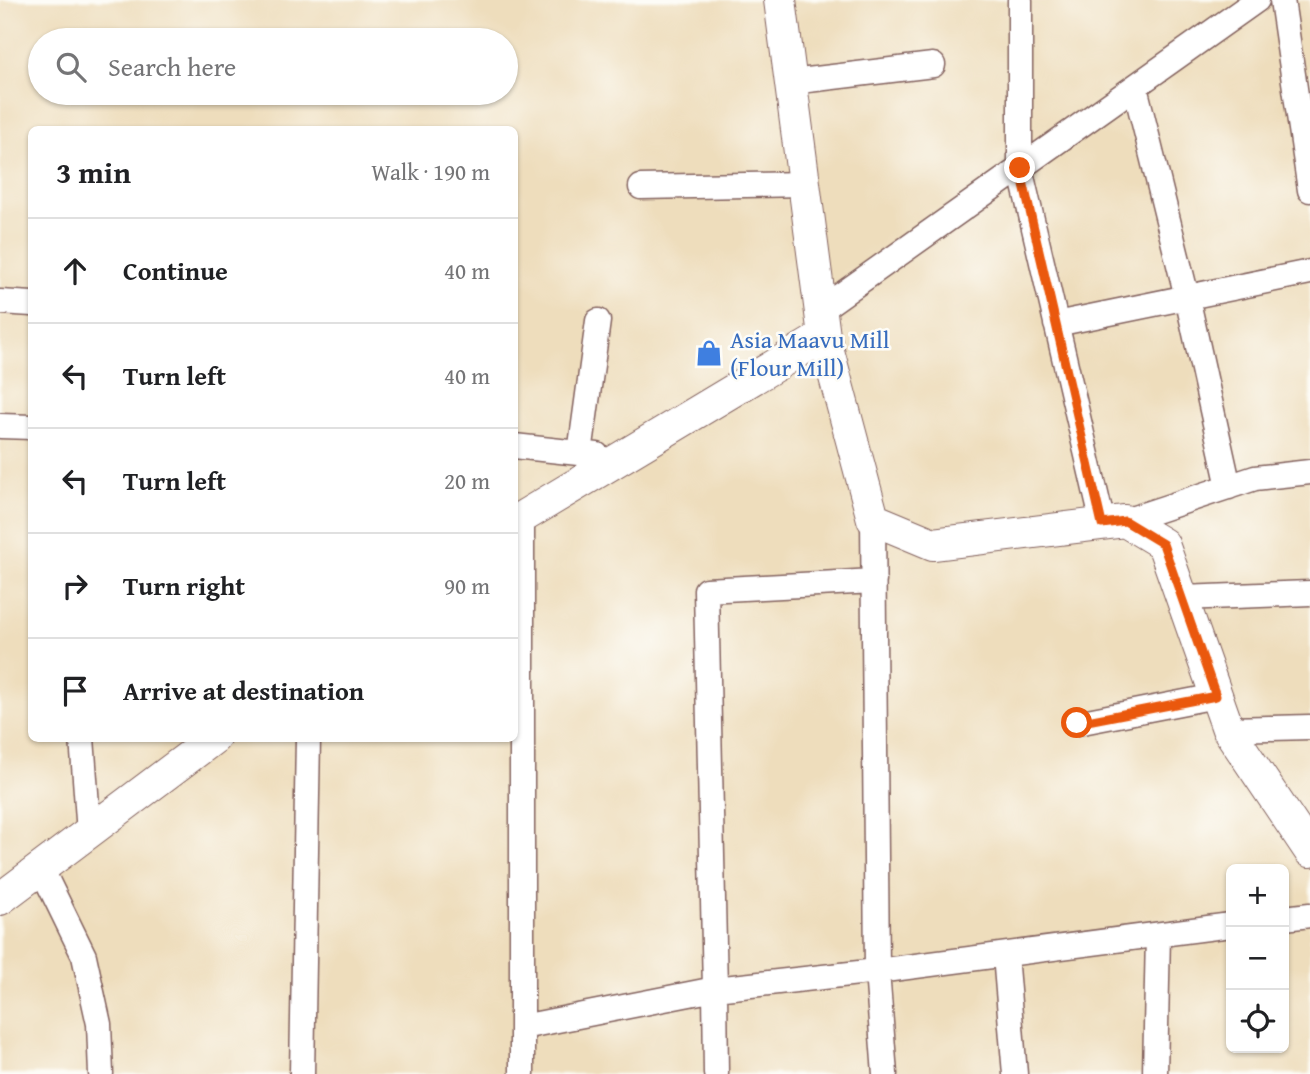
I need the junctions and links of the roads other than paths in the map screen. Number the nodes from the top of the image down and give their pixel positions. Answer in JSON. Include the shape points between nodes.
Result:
{"nodes":[{"id":1,"x":780,"y":0,"type":"edge"},
{"id":2,"x":1020,"y":0,"type":"edge"},
{"id":3,"x":1257,"y":0,"type":"edge"},
{"id":4,"x":1282,"y":0,"type":"edge"},
{"id":5,"x":933,"y":65,"type":"dead end"},
{"id":6,"x":791,"y":82,"type":"junction"},
{"id":7,"x":1135,"y":86,"type":"junction"},
{"id":8,"x":1307,"y":148,"type":"edge"},
{"id":9,"x":1020,"y":168,"type":"junction"},
{"id":10,"x":804,"y":184,"type":"junction"},
{"id":11,"x":641,"y":187,"type":"dead end"},
{"id":12,"x":1310,"y":190,"type":"edge"},
{"id":13,"x":1310,"y":272,"type":"edge"},
{"id":14,"x":1188,"y":297,"type":"junction"},
{"id":15,"x":0,"y":302,"type":"edge"},
{"id":16,"x":28,"y":304,"type":"edge"},
{"id":17,"x":598,"y":321,"type":"dead end"},
{"id":18,"x":822,"y":323,"type":"junction"},
{"id":19,"x":1056,"y":324,"type":"junction"},
{"id":20,"x":0,"y":426,"type":"edge"},
{"id":21,"x":28,"y":427,"type":"edge"},
{"id":22,"x":518,"y":446,"type":"edge"},
{"id":23,"x":580,"y":453,"type":"junction"},
{"id":24,"x":622,"y":458,"type":"junction"},
{"id":25,"x":1310,"y":472,"type":"edge"},
{"id":26,"x":1229,"y":487,"type":"junction"},
{"id":27,"x":873,"y":519,"type":"junction"},
{"id":28,"x":518,"y":520,"type":"edge"},
{"id":29,"x":1114,"y":523,"type":"junction"},
{"id":30,"x":874,"y":581,"type":"junction"},
{"id":31,"x":1310,"y":593,"type":"edge"},
{"id":32,"x":1182,"y":598,"type":"junction"},
{"id":33,"x":1216,"y":696,"type":"junction"},
{"id":34,"x":1077,"y":723,"type":"dead end"},
{"id":35,"x":1310,"y":727,"type":"edge"},
{"id":36,"x":1228,"y":729,"type":"junction"},
{"id":37,"x":82,"y":742,"type":"edge"},
{"id":38,"x":209,"y":742,"type":"edge"},
{"id":39,"x":308,"y":742,"type":"edge"},
{"id":40,"x":89,"y":833,"type":"junction"},
{"id":41,"x":1310,"y":851,"type":"edge"},
{"id":42,"x":41,"y":869,"type":"junction"},
{"id":43,"x":0,"y":899,"type":"edge"},
{"id":44,"x":1310,"y":915,"type":"edge"},
{"id":45,"x":1289,"y":917,"type":"edge"},
{"id":46,"x":1226,"y":926,"type":"edge"},
{"id":47,"x":1158,"y":935,"type":"junction"},
{"id":48,"x":1005,"y":954,"type":"junction"},
{"id":49,"x":877,"y":971,"type":"junction"},
{"id":50,"x":715,"y":989,"type":"junction"},
{"id":51,"x":522,"y":1027,"type":"junction"},
{"id":52,"x":101,"y":1074,"type":"edge"},
{"id":53,"x":302,"y":1074,"type":"edge"},
{"id":54,"x":522,"y":1074,"type":"edge"},
{"id":55,"x":716,"y":1074,"type":"edge"},
{"id":56,"x":885,"y":1074,"type":"edge"},
{"id":57,"x":1015,"y":1074,"type":"edge"},
{"id":58,"x":1155,"y":1074,"type":"edge"}],
"edges":[{"from":1,"to":6,"type":"street"},
{"from":2,"to":9,"type":"street"},
{"from":3,"to":7,"type":"street"},
{"from":4,"to":8,"type":"street"},
{"from":5,"to":6,"type":"street"},
{"from":6,"to":10,"type":"street"},
{"from":7,"to":9,"type":"street"},
{"from":7,"to":14,"type":"street"},
{"from":8,"to":12,"type":"street"},
{"from":9,"to":18,"type":"street"},
{"from":9,"to":19,"type":"street"},
{"from":10,"to":11,"type":"street"},
{"from":10,"to":18,"type":"street"},
{"from":13,"to":14,"type":"street"},
{"from":14,"to":19,"type":"street"},
{"from":14,"to":26,"type":"street"},
{"from":15,"to":16,"type":"street"},
{"from":17,"to":23,"type":"street"},
{"from":18,"to":24,"type":"street"},
{"from":18,"to":27,"type":"street"},
{"from":19,"to":29,"type":"street"},
{"from":20,"to":21,"type":"street"},
{"from":22,"to":23,"type":"street"},
{"from":23,"to":24,"type":"street"},
{"from":24,"to":28,"type":"street"},
{"from":25,"to":26,"type":"street","via":[[1255,478]]},
{"from":26,"to":29,"type":"street"},
{"from":27,"to":29,"type":"street","via":[[933,544]]},
{"from":27,"to":30,"type":"street"},
{"from":28,"to":51,"type":"street"},
{"from":29,"to":32,"type":"street","via":[[1163,544]]},
{"from":30,"to":49,"type":"street"},
{"from":30,"to":50,"type":"street","via":[[706,590]]},
{"from":31,"to":32,"type":"street"},
{"from":32,"to":33,"type":"street"},
{"from":33,"to":34,"type":"street"},
{"from":33,"to":36,"type":"street"},
{"from":35,"to":36,"type":"street"},
{"from":36,"to":41,"type":"street"},
{"from":37,"to":40,"type":"street"},
{"from":38,"to":40,"type":"street"},
{"from":39,"to":53,"type":"street"},
{"from":40,"to":42,"type":"street"},
{"from":42,"to":43,"type":"street"},
{"from":42,"to":52,"type":"street","via":[[84,956],[99,1024]]},
{"from":44,"to":45,"type":"street"},
{"from":46,"to":47,"type":"street"},
{"from":47,"to":48,"type":"street"},
{"from":47,"to":58,"type":"street"},
{"from":48,"to":49,"type":"street"},
{"from":48,"to":57,"type":"street"},
{"from":49,"to":50,"type":"street"},
{"from":49,"to":56,"type":"street"},
{"from":50,"to":51,"type":"street"},
{"from":50,"to":55,"type":"street"},
{"from":51,"to":54,"type":"street"}]}
